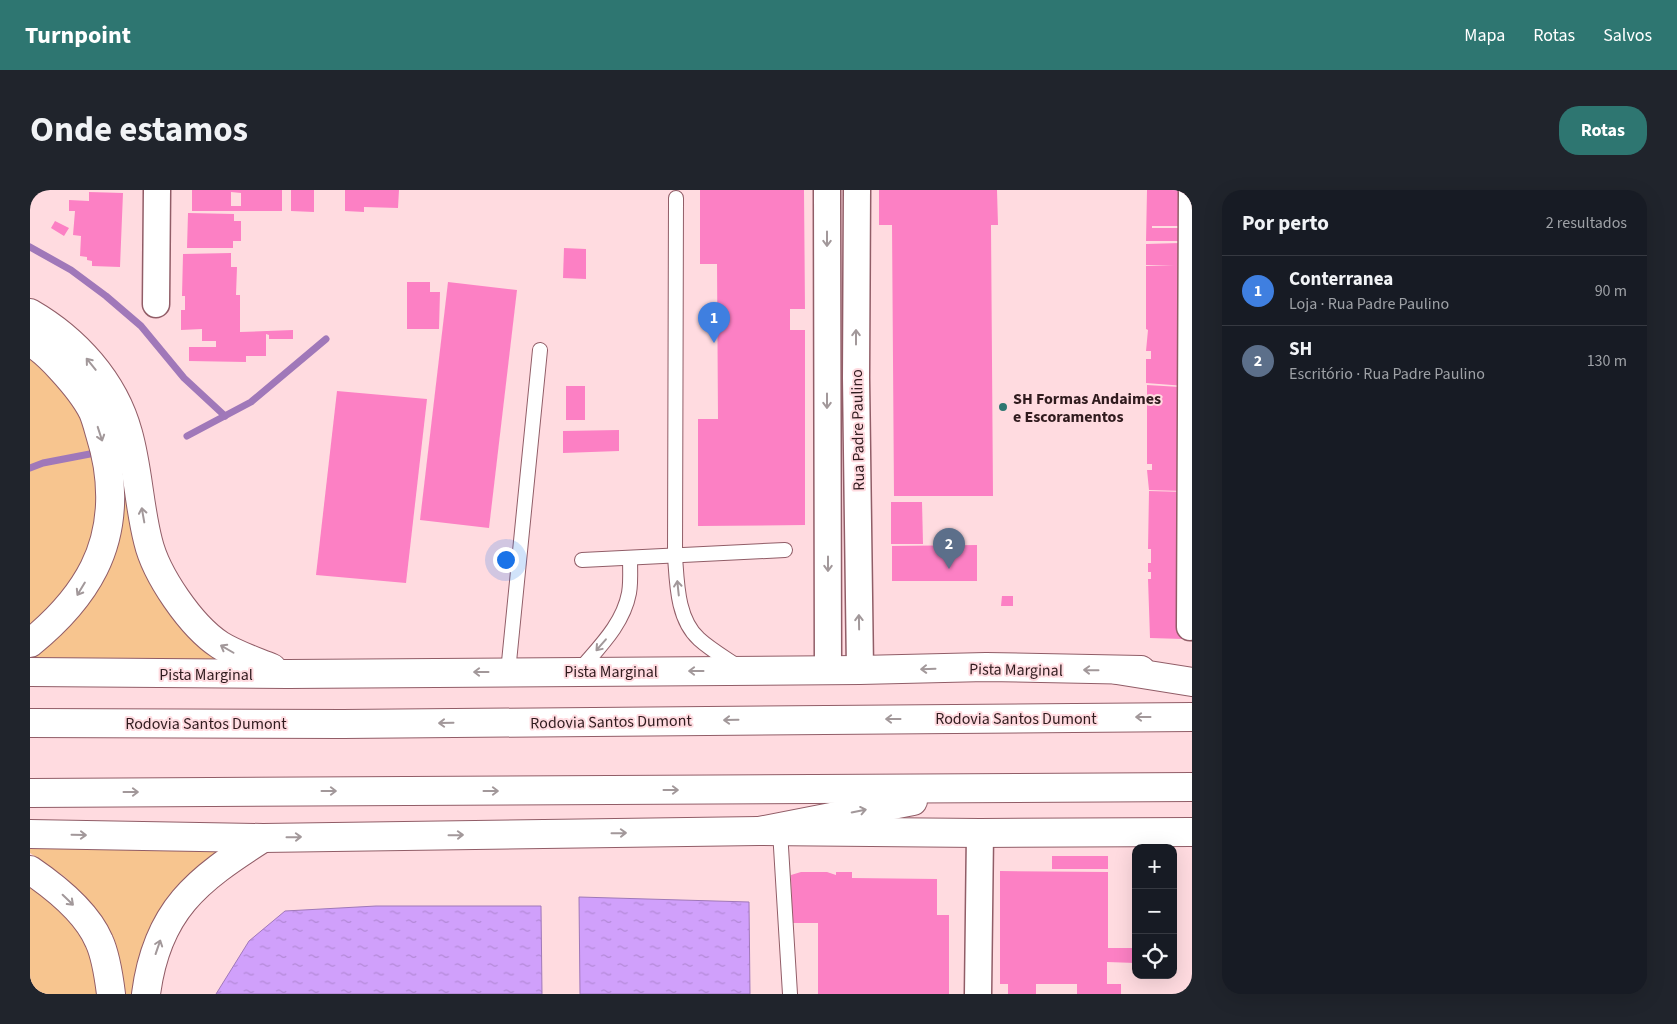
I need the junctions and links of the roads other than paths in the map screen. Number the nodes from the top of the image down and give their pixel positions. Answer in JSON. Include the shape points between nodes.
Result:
{"nodes":[{"id":1,"x":157,"y":190,"type":"edge"},
{"id":2,"x":827,"y":190,"type":"edge"},
{"id":3,"x":856,"y":190,"type":"edge"},
{"id":4,"x":1192,"y":190,"type":"edge"},
{"id":5,"x":676,"y":198,"type":"dead end"},
{"id":6,"x":156,"y":304,"type":"dead end"},
{"id":7,"x":30,"y":313,"type":"edge"},
{"id":8,"x":30,"y":342,"type":"edge"},
{"id":9,"x":540,"y":350,"type":"dead end"},
{"id":10,"x":785,"y":550,"type":"dead end"},
{"id":11,"x":675,"y":556,"type":"junction"},
{"id":12,"x":630,"y":558,"type":"junction"},
{"id":13,"x":582,"y":560,"type":"dead end"},
{"id":14,"x":1190,"y":627,"type":"dead end"},
{"id":15,"x":30,"y":643,"type":"edge"},
{"id":16,"x":1192,"y":669,"type":"edge"},
{"id":17,"x":742,"y":670,"type":"junction"},
{"id":18,"x":828,"y":670,"type":"junction"},
{"id":19,"x":860,"y":670,"type":"junction"},
{"id":20,"x":1117,"y":670,"type":"junction"},
{"id":21,"x":30,"y":672,"type":"edge"},
{"id":22,"x":508,"y":672,"type":"junction"},
{"id":23,"x":578,"y":672,"type":"junction"},
{"id":24,"x":288,"y":674,"type":"junction"},
{"id":25,"x":1192,"y":682,"type":"edge"},
{"id":26,"x":1192,"y":717,"type":"edge"},
{"id":27,"x":30,"y":723,"type":"edge"},
{"id":28,"x":1192,"y":787,"type":"edge"},
{"id":29,"x":977,"y":788,"type":"junction"},
{"id":30,"x":30,"y":793,"type":"edge"},
{"id":31,"x":770,"y":831,"type":"junction"},
{"id":32,"x":1192,"y":832,"type":"edge"},
{"id":33,"x":980,"y":833,"type":"junction"},
{"id":34,"x":30,"y":834,"type":"edge"},
{"id":35,"x":263,"y":838,"type":"junction"},
{"id":36,"x":30,"y":870,"type":"edge"},
{"id":37,"x":111,"y":994,"type":"edge"},
{"id":38,"x":146,"y":994,"type":"edge"},
{"id":39,"x":790,"y":994,"type":"edge"},
{"id":40,"x":978,"y":994,"type":"edge"}],
"edges":[{"from":1,"to":6,"type":"street"},
{"from":2,"to":18,"type":"street","name":"Rua Padre Paulino","one_way":true},
{"from":19,"to":3,"type":"street","name":"Rua Padre Paulino","one_way":true},
{"from":4,"to":14,"type":"street"},
{"from":5,"to":11,"type":"lane"},
{"from":24,"to":7,"type":"main road","one_way":true,"via":[[220,645],[193,622],[174,595],[148,542],[128,432],[116,402],[90,361],[50,324]]},
{"from":8,"to":15,"type":"main road","one_way":true,"via":[[77,386],[93,413],[106,451],[112,502],[107,533],[94,567],[77,596],[50,627]]},
{"from":9,"to":22,"type":"lane"},
{"from":10,"to":11,"type":"lane"},
{"from":11,"to":12,"type":"lane"},
{"from":17,"to":11,"type":"lane","one_way":true,"via":[[698,638],[685,619],[678,595]]},
{"from":12,"to":13,"type":"lane"},
{"from":12,"to":23,"type":"lane","one_way":true,"via":[[629,593],[622,616]]},
{"from":16,"to":20,"type":"main road","name":"Pista Marginal"},
{"from":17,"to":18,"type":"main road","name":"Pista Marginal"},
{"from":17,"to":23,"type":"main road","name":"Pista Marginal","one_way":true},
{"from":18,"to":19,"type":"main road","name":"Pista Marginal"},
{"from":20,"to":19,"type":"main road","name":"Pista Marginal","one_way":true,"via":[[986,667]]},
{"from":20,"to":25,"type":"main road"},
{"from":21,"to":24,"type":"main road","name":"Pista Marginal"},
{"from":22,"to":23,"type":"main road","name":"Pista Marginal"},
{"from":22,"to":24,"type":"main road","name":"Pista Marginal","one_way":true},
{"from":26,"to":27,"type":"main road","name":"Rodovia Santos Dumont","one_way":true,"via":[[344,724]]},
{"from":28,"to":29,"type":"main road"},
{"from":30,"to":29,"type":"main road","one_way":true},
{"from":31,"to":29,"type":"main road","one_way":true},
{"from":31,"to":33,"type":"main road"},
{"from":35,"to":31,"type":"main road","one_way":true},
{"from":31,"to":39,"type":"lane"},
{"from":32,"to":33,"type":"main road"},
{"from":33,"to":40,"type":"street"},
{"from":34,"to":35,"type":"main road","one_way":true},
{"from":38,"to":35,"type":"main road","one_way":true,"via":[[159,942],[174,912],[210,874]]},
{"from":36,"to":37,"type":"main road","one_way":true,"via":[[72,903],[91,928],[99,942]]}]}
